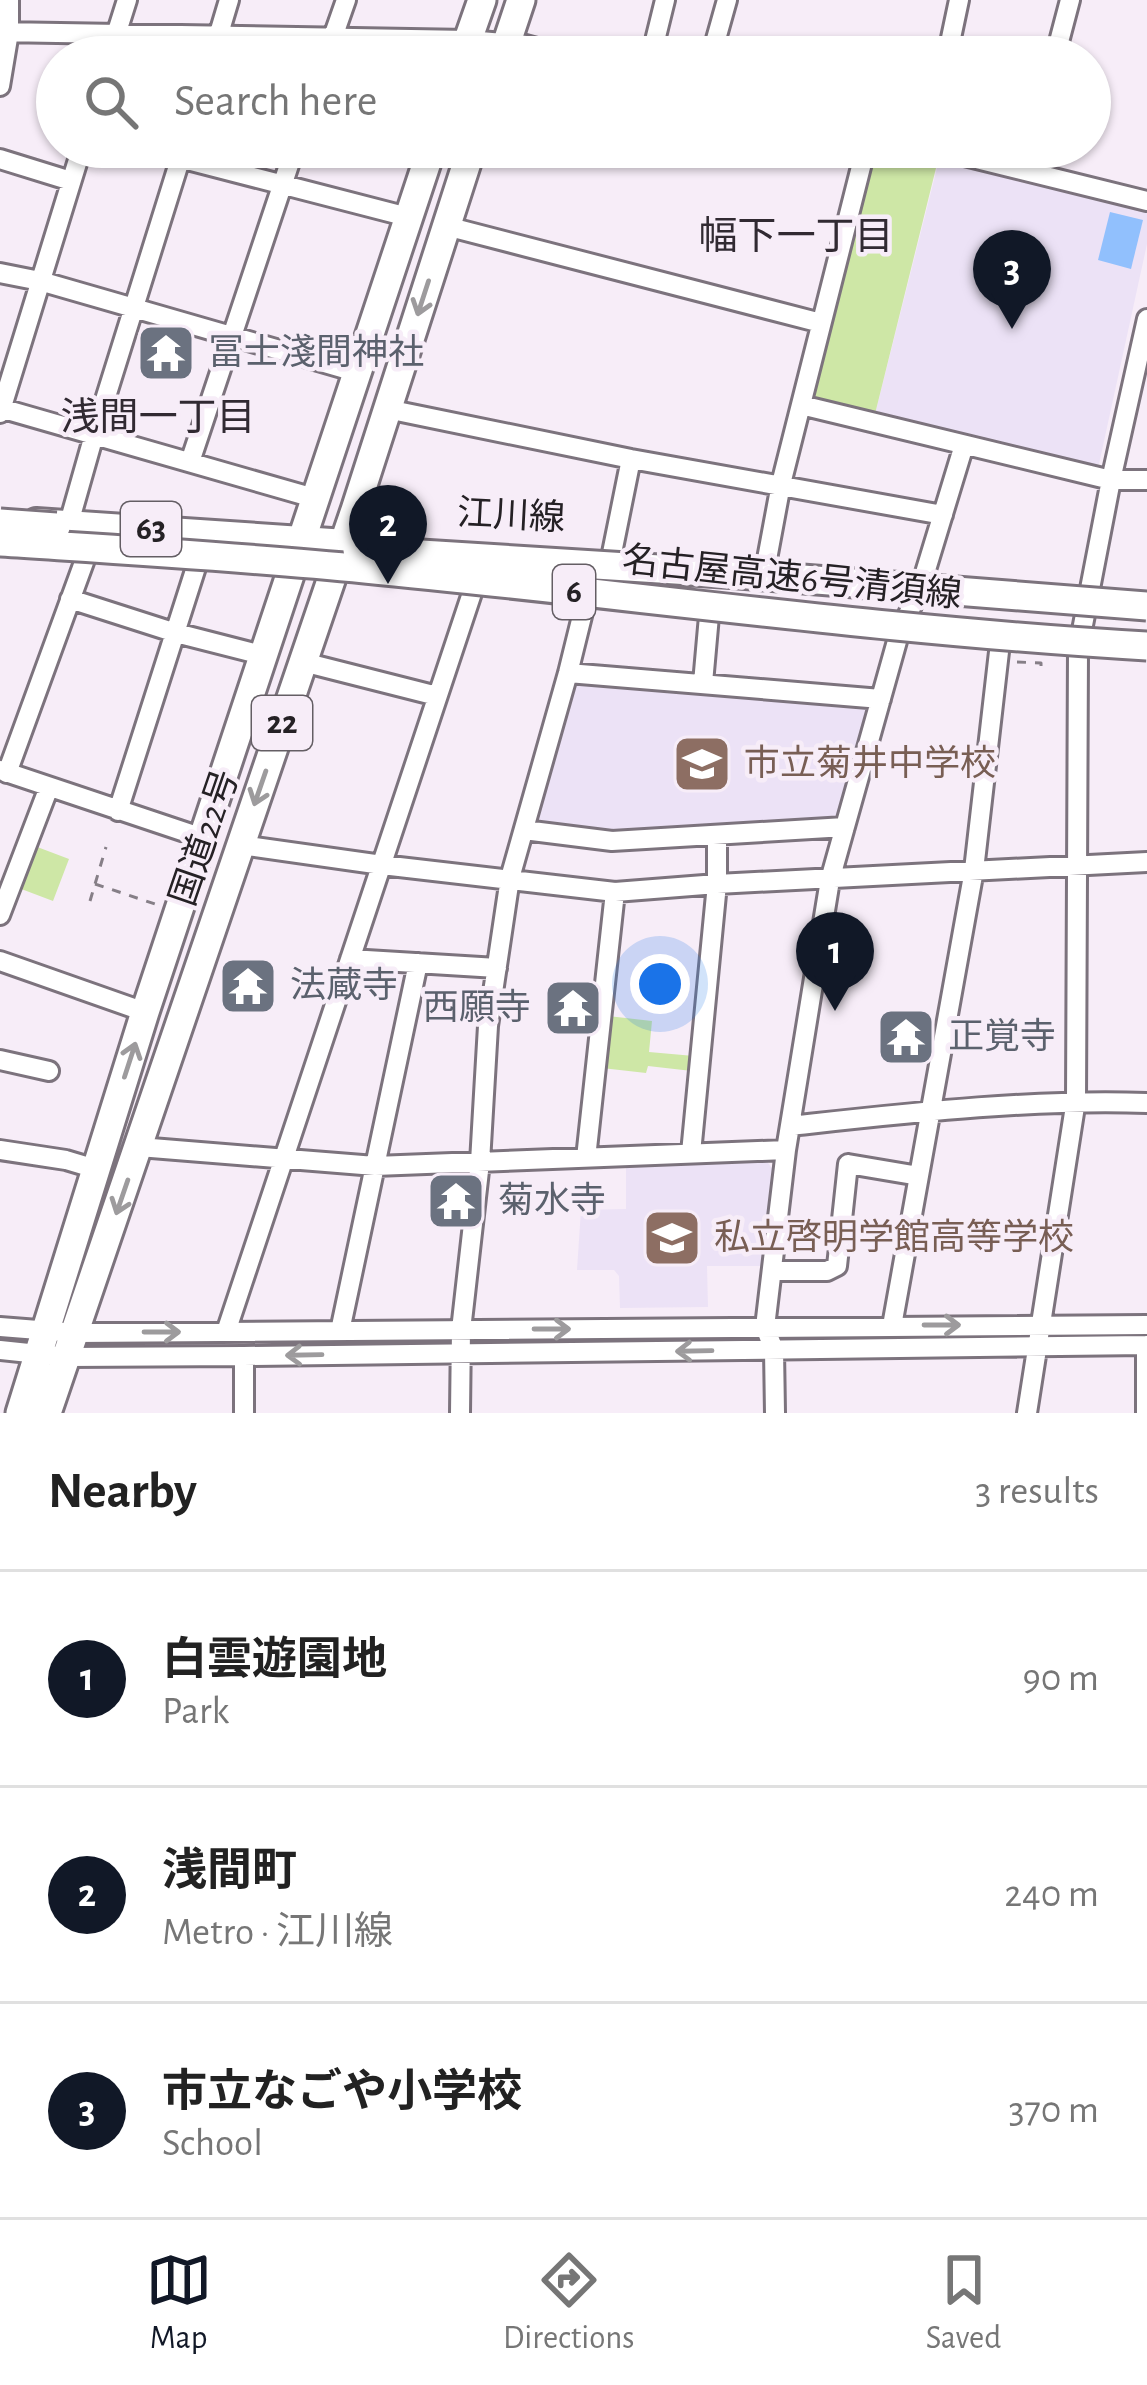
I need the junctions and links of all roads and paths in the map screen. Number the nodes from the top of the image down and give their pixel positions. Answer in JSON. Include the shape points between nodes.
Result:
{"nodes":[{"id":1,"x":9,"y":0,"type":"edge"},
{"id":2,"x":127,"y":0,"type":"edge"},
{"id":3,"x":230,"y":0,"type":"edge"},
{"id":4,"x":346,"y":0,"type":"edge"},
{"id":5,"x":482,"y":0,"type":"edge"},
{"id":6,"x":520,"y":0,"type":"edge"},
{"id":7,"x":665,"y":0,"type":"edge"},
{"id":8,"x":727,"y":0,"type":"edge"},
{"id":9,"x":959,"y":0,"type":"edge"},
{"id":10,"x":1070,"y":0,"type":"edge"},
{"id":11,"x":4,"y":32,"type":"edge"},
{"id":12,"x":116,"y":34,"type":"junction"},
{"id":13,"x":218,"y":35,"type":"junction"},
{"id":14,"x":227,"y":36,"type":"edge"},
{"id":15,"x":333,"y":36,"type":"edge"},
{"id":16,"x":470,"y":36,"type":"edge"},
{"id":17,"x":508,"y":36,"type":"edge"},
{"id":18,"x":656,"y":36,"type":"edge"},
{"id":19,"x":717,"y":36,"type":"edge"},
{"id":20,"x":951,"y":36,"type":"edge"},
{"id":21,"x":1061,"y":36,"type":"edge"},
{"id":22,"x":0,"y":86,"type":"edge"},
{"id":23,"x":0,"y":159,"type":"edge"},
{"id":24,"x":75,"y":168,"type":"edge"},
{"id":25,"x":178,"y":168,"type":"edge"},
{"id":26,"x":231,"y":168,"type":"edge"},
{"id":27,"x":289,"y":168,"type":"edge"},
{"id":28,"x":425,"y":168,"type":"edge"},
{"id":29,"x":465,"y":168,"type":"edge"},
{"id":30,"x":861,"y":168,"type":"edge"},
{"id":31,"x":1014,"y":168,"type":"edge"},
{"id":32,"x":1027,"y":168,"type":"edge"},
{"id":33,"x":1026,"y":171,"type":"junction"},
{"id":34,"x":71,"y":181,"type":"junction"},
{"id":35,"x":283,"y":184,"type":"junction"},
{"id":36,"x":1147,"y":201,"type":"edge"},
{"id":37,"x":408,"y":217,"type":"junction"},
{"id":38,"x":446,"y":226,"type":"junction"},
{"id":39,"x":0,"y":273,"type":"edge"},
{"id":40,"x":40,"y":281,"type":"junction"},
{"id":41,"x":134,"y":308,"type":"junction"},
{"id":42,"x":1147,"y":319,"type":"edge"},
{"id":43,"x":821,"y":323,"type":"junction"},
{"id":44,"x":233,"y":336,"type":"junction"},
{"id":45,"x":1144,"y":350,"type":"edge"},
{"id":46,"x":356,"y":372,"type":"junction"},
{"id":47,"x":801,"y":405,"type":"junction"},
{"id":48,"x":387,"y":409,"type":"junction"},
{"id":49,"x":0,"y":410,"type":"edge"},
{"id":50,"x":94,"y":435,"type":"junction"},
{"id":51,"x":964,"y":445,"type":"junction"},
{"id":52,"x":632,"y":459,"type":"junction"},
{"id":53,"x":190,"y":463,"type":"junction"},
{"id":54,"x":1111,"y":480,"type":"junction"},
{"id":55,"x":1147,"y":480,"type":"edge"},
{"id":56,"x":782,"y":484,"type":"junction"},
{"id":57,"x":314,"y":498,"type":"junction"},
{"id":58,"x":943,"y":515,"type":"junction"},
{"id":59,"x":0,"y":521,"type":"edge"},
{"id":60,"x":69,"y":523,"type":"junction"},
{"id":61,"x":301,"y":541,"type":"junction"},
{"id":62,"x":344,"y":542,"type":"junction"},
{"id":63,"x":0,"y":544,"type":"edge"},
{"id":64,"x":87,"y":554,"type":"junction"},
{"id":65,"x":610,"y":558,"type":"junction"},
{"id":66,"x":370,"y":560,"type":"junction"},
{"id":67,"x":198,"y":561,"type":"junction"},
{"id":68,"x":290,"y":570,"type":"junction"},
{"id":69,"x":764,"y":570,"type":"junction"},
{"id":70,"x":332,"y":575,"type":"junction"},
{"id":71,"x":921,"y":586,"type":"junction"},
{"id":72,"x":472,"y":593,"type":"junction"},
{"id":73,"x":70,"y":599,"type":"junction"},
{"id":74,"x":1088,"y":599,"type":"junction"},
{"id":75,"x":1147,"y":602,"type":"edge"},
{"id":76,"x":585,"y":604,"type":"junction"},
{"id":77,"x":709,"y":616,"type":"junction"},
{"id":78,"x":1147,"y":620,"type":"edge"},
{"id":79,"x":1147,"y":631,"type":"edge"},
{"id":80,"x":176,"y":633,"type":"junction"},
{"id":81,"x":899,"y":634,"type":"junction"},
{"id":82,"x":1147,"y":649,"type":"edge"},
{"id":83,"x":1078,"y":651,"type":"junction"},
{"id":84,"x":1008,"y":652,"type":"junction"},
{"id":85,"x":262,"y":655,"type":"junction"},
{"id":86,"x":303,"y":662,"type":"junction"},
{"id":87,"x":1041,"y":668,"type":"dead end"},
{"id":88,"x":568,"y":673,"type":"junction"},
{"id":89,"x":703,"y":683,"type":"junction"},
{"id":90,"x":437,"y":697,"type":"junction"},
{"id":91,"x":881,"y":699,"type":"junction"},
{"id":92,"x":3,"y":772,"type":"edge"},
{"id":93,"x":49,"y":787,"type":"junction"},
{"id":94,"x":118,"y":811,"type":"junction"},
{"id":95,"x":845,"y":827,"type":"junction"},
{"id":96,"x":524,"y":830,"type":"junction"},
{"id":97,"x":717,"y":835,"type":"junction"},
{"id":98,"x":202,"y":838,"type":"junction"},
{"id":99,"x":241,"y":845,"type":"junction"},
{"id":100,"x":106,"y":847,"type":"dead end"},
{"id":101,"x":1147,"y":862,"type":"edge"},
{"id":102,"x":1076,"y":864,"type":"junction"},
{"id":103,"x":382,"y":865,"type":"junction"},
{"id":104,"x":974,"y":870,"type":"junction"},
{"id":105,"x":510,"y":878,"type":"junction"},
{"id":106,"x":830,"y":880,"type":"junction"},
{"id":107,"x":95,"y":884,"type":"junction"},
{"id":108,"x":717,"y":884,"type":"junction"},
{"id":109,"x":615,"y":892,"type":"junction"},
{"id":110,"x":89,"y":901,"type":"dead end"},
{"id":111,"x":158,"y":904,"type":"dead end"},
{"id":112,"x":0,"y":915,"type":"edge"},
{"id":113,"x":350,"y":959,"type":"junction"},
{"id":114,"x":0,"y":961,"type":"edge"},
{"id":115,"x":418,"y":963,"type":"junction"},
{"id":116,"x":496,"y":968,"type":"junction"},
{"id":117,"x":146,"y":1012,"type":"junction"},
{"id":118,"x":0,"y":1060,"type":"edge"},
{"id":119,"x":50,"y":1071,"type":"dead end"},
{"id":120,"x":1076,"y":1100,"type":"junction"},
{"id":121,"x":1147,"y":1103,"type":"edge"},
{"id":122,"x":931,"y":1111,"type":"junction"},
{"id":123,"x":790,"y":1126,"type":"junction"},
{"id":124,"x":139,"y":1147,"type":"junction"},
{"id":125,"x":0,"y":1150,"type":"edge"},
{"id":126,"x":786,"y":1150,"type":"junction"},
{"id":127,"x":691,"y":1154,"type":"junction"},
{"id":128,"x":586,"y":1158,"type":"junction"},
{"id":129,"x":284,"y":1159,"type":"junction"},
{"id":130,"x":480,"y":1162,"type":"junction"},
{"id":131,"x":375,"y":1166,"type":"junction"},
{"id":132,"x":96,"y":1169,"type":"junction"},
{"id":133,"x":919,"y":1176,"type":"junction"},
{"id":134,"x":772,"y":1271,"type":"junction"},
{"id":135,"x":1040,"y":1324,"type":"junction"},
{"id":136,"x":1147,"y":1325,"type":"edge"},
{"id":137,"x":892,"y":1326,"type":"junction"},
{"id":138,"x":0,"y":1327,"type":"edge"},
{"id":139,"x":765,"y":1327,"type":"junction"},
{"id":140,"x":340,"y":1330,"type":"junction"},
{"id":141,"x":461,"y":1330,"type":"junction"},
{"id":142,"x":226,"y":1332,"type":"junction"},
{"id":143,"x":41,"y":1343,"type":"junction"},
{"id":144,"x":71,"y":1345,"type":"junction"},
{"id":145,"x":1146,"y":1345,"type":"edge"},
{"id":146,"x":1037,"y":1346,"type":"junction"},
{"id":147,"x":774,"y":1350,"type":"junction"},
{"id":148,"x":0,"y":1351,"type":"edge"},
{"id":149,"x":459,"y":1353,"type":"junction"},
{"id":150,"x":244,"y":1356,"type":"junction"},
{"id":151,"x":54,"y":1410,"type":"edge"},
{"id":152,"x":20,"y":1413,"type":"edge"},
{"id":153,"x":244,"y":1413,"type":"edge"},
{"id":154,"x":460,"y":1413,"type":"edge"},
{"id":155,"x":775,"y":1413,"type":"edge"},
{"id":156,"x":1028,"y":1413,"type":"edge"},
{"id":157,"x":1146,"y":1413,"type":"edge"}],
"edges":[{"from":1,"to":11,"type":"street"},
{"from":2,"to":12,"type":"street"},
{"from":3,"to":13,"type":"street"},
{"from":4,"to":15,"type":"street"},
{"from":5,"to":16,"type":"highway"},
{"from":6,"to":17,"type":"highway"},
{"from":7,"to":18,"type":"street"},
{"from":8,"to":19,"type":"street"},
{"from":9,"to":20,"type":"street"},
{"from":10,"to":21,"type":"street"},
{"from":11,"to":12,"type":"street"},
{"from":11,"to":22,"type":"street"},
{"from":12,"to":13,"type":"street"},
{"from":13,"to":14,"type":"street"},
{"from":23,"to":34,"type":"street"},
{"from":24,"to":34,"type":"street"},
{"from":25,"to":41,"type":"street"},
{"from":26,"to":35,"type":"street"},
{"from":27,"to":35,"type":"street"},
{"from":28,"to":37,"type":"highway","name":"国道22号","number":"22"},
{"from":29,"to":38,"type":"highway","name":"国道22号","number":"22"},
{"from":30,"to":43,"type":"street"},
{"from":31,"to":33,"type":"street"},
{"from":32,"to":33,"type":"street"},
{"from":33,"to":36,"type":"street"},
{"from":34,"to":40,"type":"street"},
{"from":35,"to":37,"type":"street"},
{"from":35,"to":44,"type":"street"},
{"from":37,"to":46,"type":"highway","name":"国道22号","number":"22"},
{"from":38,"to":43,"type":"street"},
{"from":38,"to":48,"type":"highway","name":"国道22号","number":"22","one_way":true},
{"from":39,"to":40,"type":"street"},
{"from":40,"to":41,"type":"street"},
{"from":40,"to":49,"type":"street"},
{"from":41,"to":44,"type":"street"},
{"from":41,"to":50,"type":"street"},
{"from":42,"to":45,"type":"street"},
{"from":43,"to":47,"type":"street"},
{"from":44,"to":46,"type":"street"},
{"from":44,"to":53,"type":"street"},
{"from":45,"to":54,"type":"street"},
{"from":46,"to":57,"type":"highway","name":"国道22号","number":"22"},
{"from":47,"to":51,"type":"street"},
{"from":47,"to":56,"type":"street"},
{"from":48,"to":52,"type":"street"},
{"from":48,"to":62,"type":"highway","name":"国道22号","number":"22"},
{"from":49,"to":50,"type":"street"},
{"from":50,"to":53,"type":"street"},
{"from":50,"to":60,"type":"street"},
{"from":51,"to":54,"type":"street"},
{"from":51,"to":58,"type":"street"},
{"from":52,"to":56,"type":"street"},
{"from":52,"to":65,"type":"street"},
{"from":53,"to":57,"type":"street"},
{"from":54,"to":55,"type":"street"},
{"from":54,"to":74,"type":"street"},
{"from":56,"to":58,"type":"street"},
{"from":56,"to":69,"type":"street"},
{"from":57,"to":61,"type":"highway","name":"国道22号","number":"22"},
{"from":58,"to":71,"type":"street"},
{"from":59,"to":60,"type":"main road","number":"63"},
{"from":59,"to":66,"type":"highway","name":"名古屋高速6号清須線","number":"6","bridge":true},
{"from":60,"to":61,"type":"main road","number":"63"},
{"from":61,"to":62,"type":"main road","name":"江川線"},
{"from":61,"to":68,"type":"highway","name":"国道22号","number":"22"},
{"from":62,"to":65,"type":"main road","name":"江川線"},
{"from":62,"to":70,"type":"highway","name":"国道22号","number":"22"},
{"from":63,"to":64,"type":"main road","number":"63"},
{"from":63,"to":66,"type":"highway","name":"名古屋高速6号清須線","number":"6","bridge":true},
{"from":64,"to":67,"type":"main road","number":"63"},
{"from":64,"to":73,"type":"street"},
{"from":65,"to":69,"type":"main road","name":"江川線"},
{"from":65,"to":76,"type":"street"},
{"from":66,"to":75,"type":"highway","name":"名古屋高速6号清須線","number":"6","bridge":true},
{"from":66,"to":78,"type":"highway","bridge":true},
{"from":66,"to":79,"type":"highway","bridge":true,"via":[[977,622]]},
{"from":66,"to":82,"type":"highway","name":"名古屋高速6号清須線","number":"6","bridge":true,"via":[[728,609]]},
{"from":67,"to":68,"type":"main road","number":"63"},
{"from":67,"to":80,"type":"street"},
{"from":68,"to":70,"type":"main road"},
{"from":68,"to":85,"type":"highway","name":"国道22号","number":"22"},
{"from":69,"to":71,"type":"main road","name":"江川線"},
{"from":70,"to":72,"type":"main road"},
{"from":70,"to":86,"type":"highway","name":"国道22号","number":"22"},
{"from":71,"to":74,"type":"main road","name":"江川線"},
{"from":71,"to":81,"type":"street"},
{"from":72,"to":76,"type":"main road"},
{"from":72,"to":90,"type":"street"},
{"from":73,"to":80,"type":"street"},
{"from":73,"to":92,"type":"street"},
{"from":74,"to":75,"type":"main road","name":"江川線"},
{"from":74,"to":83,"type":"street"},
{"from":76,"to":77,"type":"main road"},
{"from":76,"to":88,"type":"street"},
{"from":77,"to":81,"type":"main road"},
{"from":77,"to":89,"type":"street"},
{"from":80,"to":85,"type":"street"},
{"from":80,"to":94,"type":"street"},
{"from":81,"to":84,"type":"main road"},
{"from":81,"to":91,"type":"street"},
{"from":82,"to":83,"type":"main road"},
{"from":83,"to":84,"type":"main road"},
{"from":83,"to":102,"type":"street"},
{"from":84,"to":87,"type":"path"},
{"from":84,"to":104,"type":"street"},
{"from":85,"to":98,"type":"highway","name":"国道22号","number":"22"},
{"from":86,"to":90,"type":"street"},
{"from":86,"to":99,"type":"highway","name":"国道22号","number":"22","one_way":true},
{"from":88,"to":89,"type":"street"},
{"from":88,"to":96,"type":"street"},
{"from":89,"to":91,"type":"street"},
{"from":90,"to":103,"type":"street"},
{"from":91,"to":95,"type":"street"},
{"from":92,"to":93,"type":"street"},
{"from":93,"to":94,"type":"street"},
{"from":93,"to":112,"type":"street"},
{"from":94,"to":98,"type":"street"},
{"from":95,"to":97,"type":"street"},
{"from":95,"to":106,"type":"street"},
{"from":96,"to":97,"type":"street","via":[[612,841]]},
{"from":96,"to":105,"type":"street"},
{"from":97,"to":108,"type":"street"},
{"from":98,"to":117,"type":"highway","name":"国道22号","number":"22"},
{"from":99,"to":103,"type":"street"},
{"from":99,"to":124,"type":"highway","name":"国道22号","number":"22"},
{"from":100,"to":107,"type":"path"},
{"from":101,"to":102,"type":"street"},
{"from":102,"to":104,"type":"street"},
{"from":102,"to":120,"type":"street"},
{"from":103,"to":105,"type":"street"},
{"from":103,"to":113,"type":"street"},
{"from":104,"to":106,"type":"street"},
{"from":104,"to":122,"type":"street"},
{"from":105,"to":109,"type":"street"},
{"from":105,"to":116,"type":"street"},
{"from":106,"to":108,"type":"street"},
{"from":106,"to":123,"type":"street"},
{"from":107,"to":110,"type":"path"},
{"from":107,"to":111,"type":"path"},
{"from":108,"to":109,"type":"street"},
{"from":108,"to":127,"type":"street"},
{"from":109,"to":128,"type":"street"},
{"from":113,"to":115,"type":"street"},
{"from":113,"to":129,"type":"street"},
{"from":114,"to":117,"type":"street"},
{"from":115,"to":116,"type":"street"},
{"from":115,"to":131,"type":"street"},
{"from":116,"to":130,"type":"street"},
{"from":132,"to":117,"type":"highway","name":"国道22号","number":"22","one_way":true},
{"from":118,"to":119,"type":"street"},
{"from":120,"to":121,"type":"street"},
{"from":120,"to":122,"type":"street"},
{"from":120,"to":135,"type":"street"},
{"from":122,"to":123,"type":"street"},
{"from":122,"to":133,"type":"street"},
{"from":123,"to":126,"type":"street"},
{"from":124,"to":129,"type":"street"},
{"from":124,"to":144,"type":"highway","name":"国道22号","number":"22","one_way":true},
{"from":125,"to":132,"type":"street"},
{"from":126,"to":127,"type":"street"},
{"from":126,"to":134,"type":"street"},
{"from":127,"to":128,"type":"street"},
{"from":128,"to":130,"type":"street"},
{"from":129,"to":131,"type":"street"},
{"from":129,"to":142,"type":"street"},
{"from":130,"to":131,"type":"street"},
{"from":130,"to":141,"type":"street"},
{"from":131,"to":140,"type":"street"},
{"from":132,"to":143,"type":"highway","name":"国道22号","number":"22"},
{"from":133,"to":134,"type":"street","via":[[848,1164],[837,1266]]},
{"from":133,"to":137,"type":"street"},
{"from":134,"to":139,"type":"street"},
{"from":135,"to":136,"type":"street"},
{"from":137,"to":135,"type":"street","one_way":true},
{"from":135,"to":146,"type":"street"},
{"from":137,"to":139,"type":"street"},
{"from":138,"to":143,"type":"street"},
{"from":141,"to":139,"type":"street","one_way":true},
{"from":139,"to":147,"type":"street"},
{"from":140,"to":141,"type":"street"},
{"from":140,"to":142,"type":"street"},
{"from":141,"to":149,"type":"street"},
{"from":144,"to":142,"type":"street","one_way":true},
{"from":143,"to":144,"type":"street"},
{"from":143,"to":148,"type":"street"},
{"from":143,"to":152,"type":"highway","name":"国道22号","number":"22"},
{"from":144,"to":150,"type":"street"},
{"from":144,"to":151,"type":"highway","name":"国道22号","number":"22"},
{"from":145,"to":146,"type":"street"},
{"from":145,"to":157,"type":"street"},
{"from":146,"to":147,"type":"street"},
{"from":146,"to":156,"type":"street"},
{"from":147,"to":149,"type":"street","one_way":true},
{"from":147,"to":155,"type":"street"},
{"from":149,"to":150,"type":"street","one_way":true},
{"from":149,"to":154,"type":"street"},
{"from":150,"to":153,"type":"street"}]}
